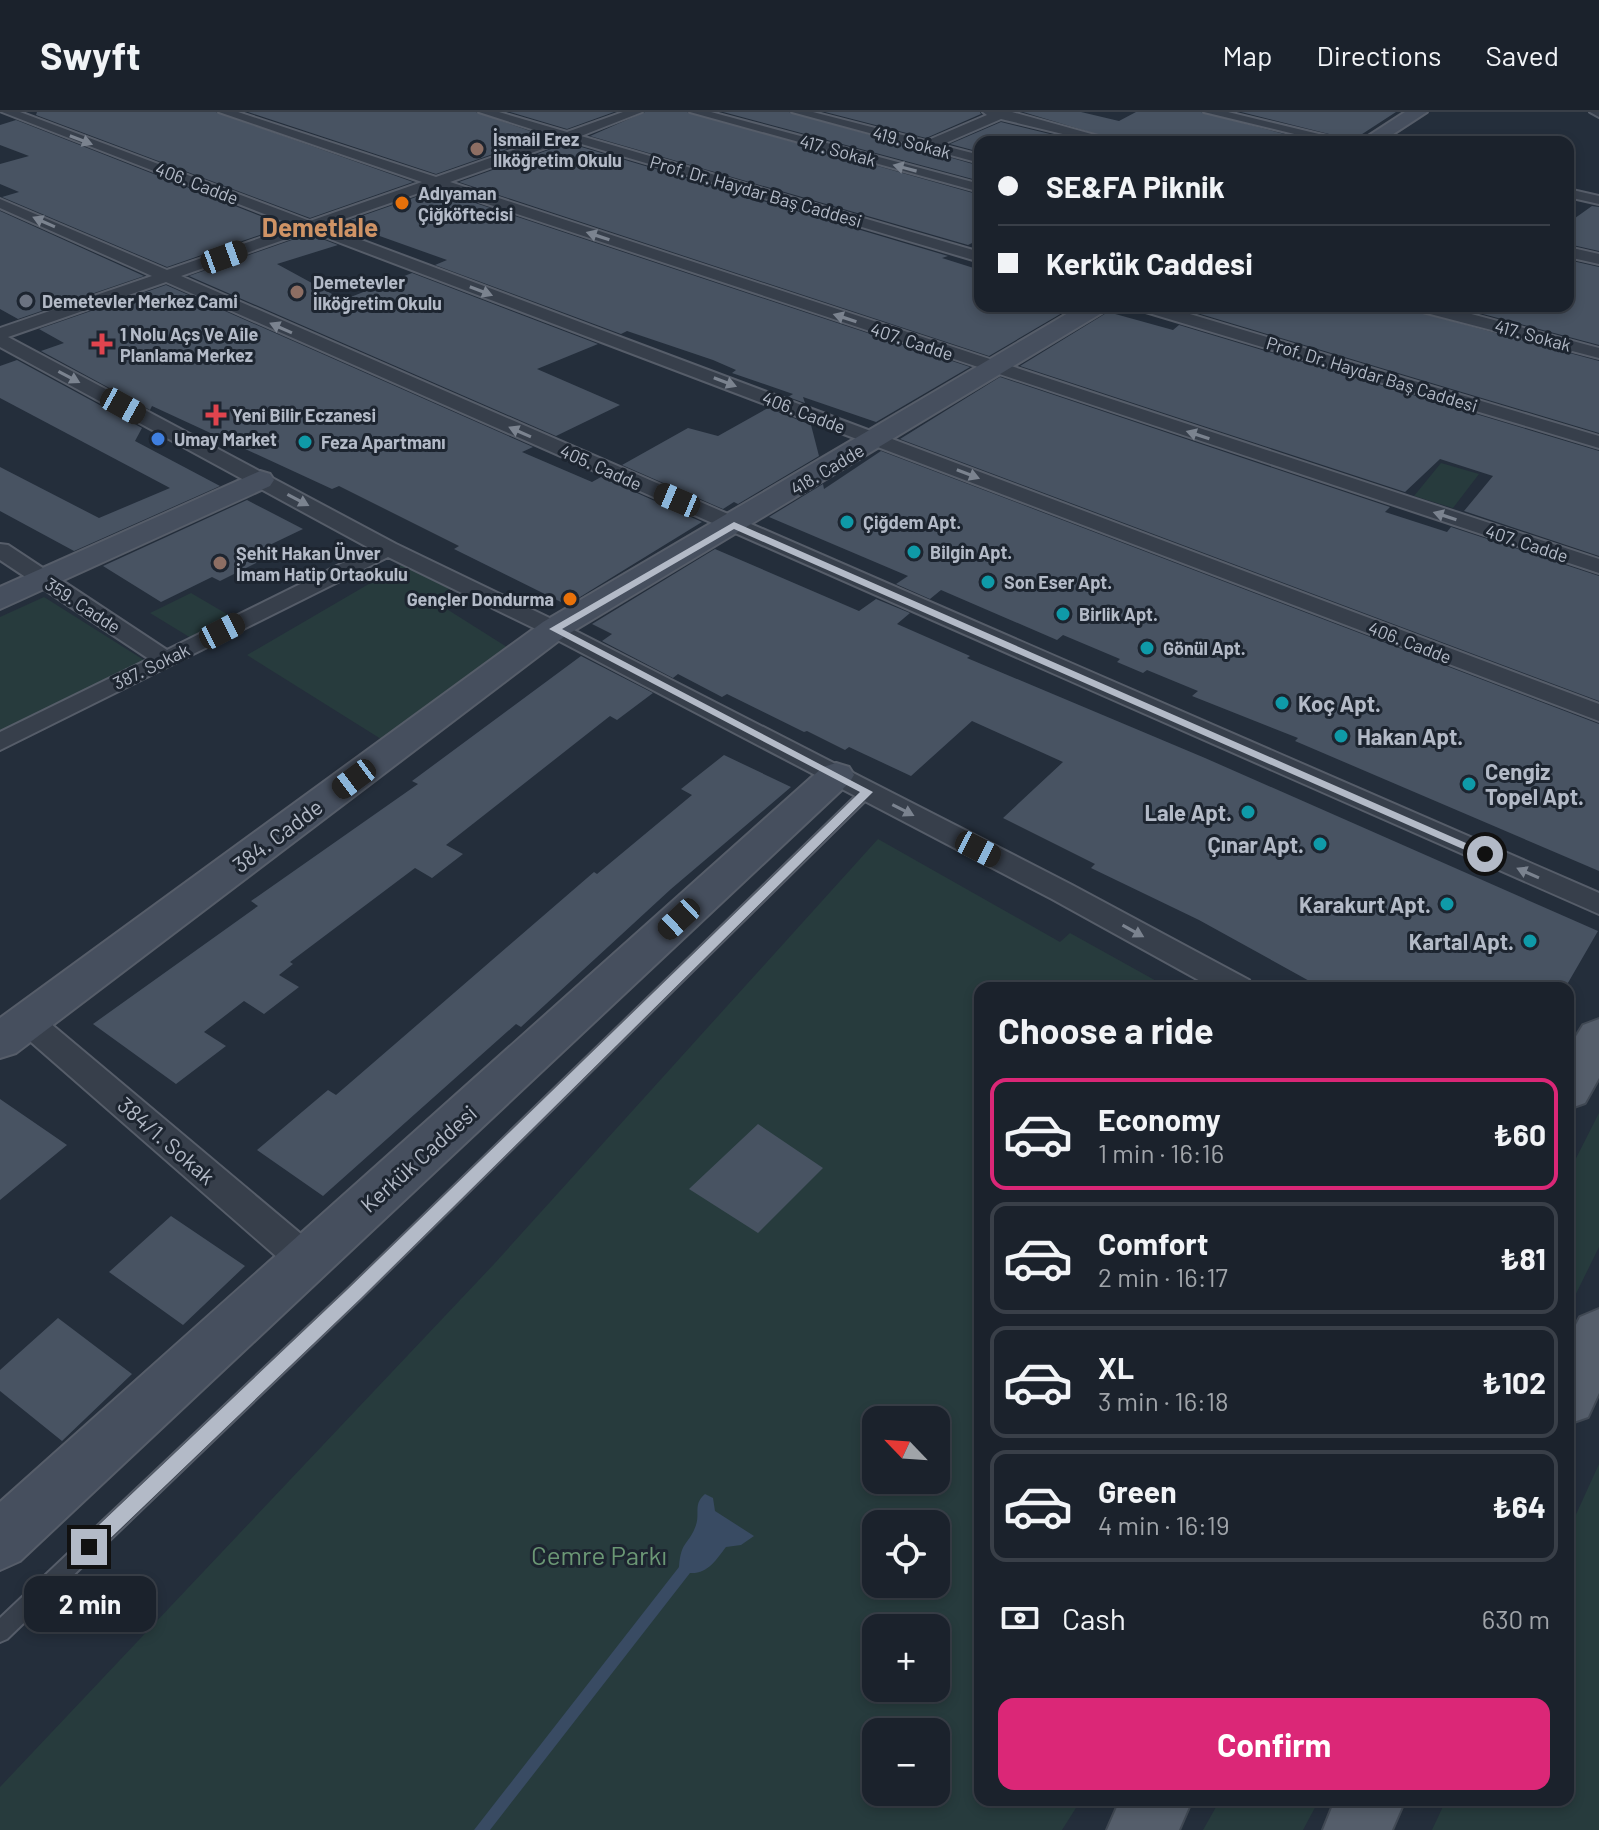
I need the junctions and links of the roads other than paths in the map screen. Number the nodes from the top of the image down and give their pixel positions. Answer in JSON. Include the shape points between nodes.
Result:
{"nodes":[{"id":1,"x":8,"y":112,"type":"edge"},
{"id":2,"x":225,"y":112,"type":"edge"},
{"id":3,"x":485,"y":112,"type":"edge"},
{"id":4,"x":636,"y":112,"type":"edge"},
{"id":5,"x":696,"y":112,"type":"edge"},
{"id":6,"x":798,"y":112,"type":"edge"},
{"id":7,"x":1210,"y":112,"type":"edge"},
{"id":8,"x":1418,"y":112,"type":"edge"},
{"id":9,"x":999,"y":113,"type":"edge"},
{"id":10,"x":567,"y":136,"type":"junction"},
{"id":11,"x":1089,"y":136,"type":"edge"},
{"id":12,"x":1318,"y":136,"type":"edge"},
{"id":13,"x":1378,"y":136,"type":"edge"},
{"id":14,"x":926,"y":146,"type":"junction"},
{"id":15,"x":974,"y":158,"type":"edge"},
{"id":16,"x":437,"y":182,"type":"junction"},
{"id":17,"x":974,"y":186,"type":"edge"},
{"id":18,"x":1574,"y":196,"type":"edge"},
{"id":19,"x":1599,"y":200,"type":"edge"},
{"id":20,"x":0,"y":203,"type":"edge"},
{"id":21,"x":310,"y":226,"type":"junction"},
{"id":22,"x":1574,"y":253,"type":"edge"},
{"id":23,"x":974,"y":255,"type":"edge"},
{"id":24,"x":1599,"y":259,"type":"edge"},
{"id":25,"x":166,"y":278,"type":"junction"},
{"id":26,"x":1087,"y":312,"type":"edge"},
{"id":27,"x":1165,"y":312,"type":"edge"},
{"id":28,"x":1444,"y":312,"type":"edge"},
{"id":29,"x":4,"y":344,"type":"edge"},
{"id":30,"x":1599,"y":353,"type":"edge"},
{"id":31,"x":995,"y":369,"type":"junction"},
{"id":32,"x":877,"y":440,"type":"junction"},
{"id":33,"x":1599,"y":442,"type":"edge"},
{"id":34,"x":260,"y":480,"type":"junction"},
{"id":35,"x":734,"y":525,"type":"junction"},
{"id":36,"x":388,"y":549,"type":"junction"},
{"id":37,"x":0,"y":550,"type":"edge"},
{"id":38,"x":1599,"y":566,"type":"edge"},
{"id":39,"x":44,"y":580,"type":"junction"},
{"id":40,"x":0,"y":599,"type":"edge"},
{"id":41,"x":554,"y":629,"type":"junction"},
{"id":42,"x":165,"y":659,"type":"junction"},
{"id":43,"x":1599,"y":713,"type":"edge"},
{"id":44,"x":0,"y":742,"type":"edge"},
{"id":45,"x":851,"y":783,"type":"junction"},
{"id":46,"x":1599,"y":904,"type":"edge"},
{"id":47,"x":1227,"y":982,"type":"edge"},
{"id":48,"x":14,"y":1031,"type":"edge"},
{"id":49,"x":1599,"y":1037,"type":"edge"},
{"id":50,"x":1574,"y":1080,"type":"edge"},
{"id":51,"x":306,"y":1260,"type":"junction"},
{"id":52,"x":1599,"y":1334,"type":"edge"},
{"id":53,"x":1574,"y":1386,"type":"edge"},
{"id":54,"x":0,"y":1541,"type":"edge"},
{"id":55,"x":0,"y":1632,"type":"edge"},
{"id":56,"x":1155,"y":1806,"type":"edge"},
{"id":57,"x":1368,"y":1806,"type":"edge"},
{"id":58,"x":1141,"y":1830,"type":"edge"},
{"id":59,"x":1357,"y":1830,"type":"edge"}],
"edges":[{"from":1,"to":21,"type":"street","name":"406. Cadde","one_way":true},
{"from":2,"to":16,"type":"street","name":"407. Cadde"},
{"from":3,"to":10,"type":"street","name":"Prof. Dr. Haydar Baş Caddesi"},
{"from":4,"to":10,"type":"street"},
{"from":17,"to":5,"type":"street","name":"417. Sokak","one_way":true},
{"from":6,"to":14,"type":"street","name":"419. Sokak"},
{"from":7,"to":12,"type":"street"},
{"from":8,"to":13,"type":"street"},
{"from":9,"to":11,"type":"street"},
{"from":9,"to":14,"type":"street"},
{"from":10,"to":16,"type":"street"},
{"from":10,"to":23,"type":"street","name":"Prof. Dr. Haydar Baş Caddesi"},
{"from":14,"to":15,"type":"street","name":"419. Sokak"},
{"from":16,"to":21,"type":"street"},
{"from":31,"to":16,"type":"street","name":"407. Cadde","one_way":true},
{"from":18,"to":19,"type":"street"},
{"from":25,"to":20,"type":"street","name":"405. Cadde","one_way":true},
{"from":21,"to":25,"type":"street"},
{"from":21,"to":32,"type":"street","name":"406. Cadde","one_way":true},
{"from":22,"to":24,"type":"street"},
{"from":25,"to":29,"type":"street"},
{"from":35,"to":25,"type":"street","name":"405. Cadde","one_way":true},
{"from":26,"to":31,"type":"street","name":"418. Cadde"},
{"from":27,"to":33,"type":"street","name":"Prof. Dr. Haydar Baş Caddesi"},
{"from":28,"to":30,"type":"street","name":"417. Sokak"},
{"from":29,"to":34,"type":"street","one_way":true},
{"from":31,"to":32,"type":"street","name":"418. Cadde"},
{"from":38,"to":31,"type":"street","name":"407. Cadde","one_way":true},
{"from":32,"to":35,"type":"street","name":"418. Cadde"},
{"from":32,"to":43,"type":"street","name":"406. Cadde","one_way":true},
{"from":34,"to":36,"type":"street","one_way":true},
{"from":34,"to":39,"type":"street"},
{"from":35,"to":41,"type":"street","name":"418. Cadde"},
{"from":46,"to":35,"type":"street","name":"405. Cadde","one_way":true},
{"from":36,"to":41,"type":"street"},
{"from":36,"to":42,"type":"street","name":"387. Sokak"},
{"from":37,"to":39,"type":"street","name":"359. Cadde"},
{"from":39,"to":40,"type":"street"},
{"from":39,"to":42,"type":"street","name":"359. Cadde"},
{"from":41,"to":45,"type":"street"},
{"from":41,"to":48,"type":"street","name":"384. Cadde"},
{"from":42,"to":44,"type":"street","name":"387. Sokak"},
{"from":45,"to":47,"type":"street","one_way":true},
{"from":45,"to":51,"type":"street","name":"Kerkük Caddesi"},
{"from":45,"to":55,"type":"lane","via":[[365,1283]]},
{"from":48,"to":51,"type":"street","name":"384/1. Sokak"},
{"from":49,"to":50,"type":"main road"},
{"from":51,"to":54,"type":"street","name":"Kerkük Caddesi"},
{"from":52,"to":53,"type":"main road"},
{"from":56,"to":58,"type":"main road"},
{"from":57,"to":59,"type":"main road"}]}
